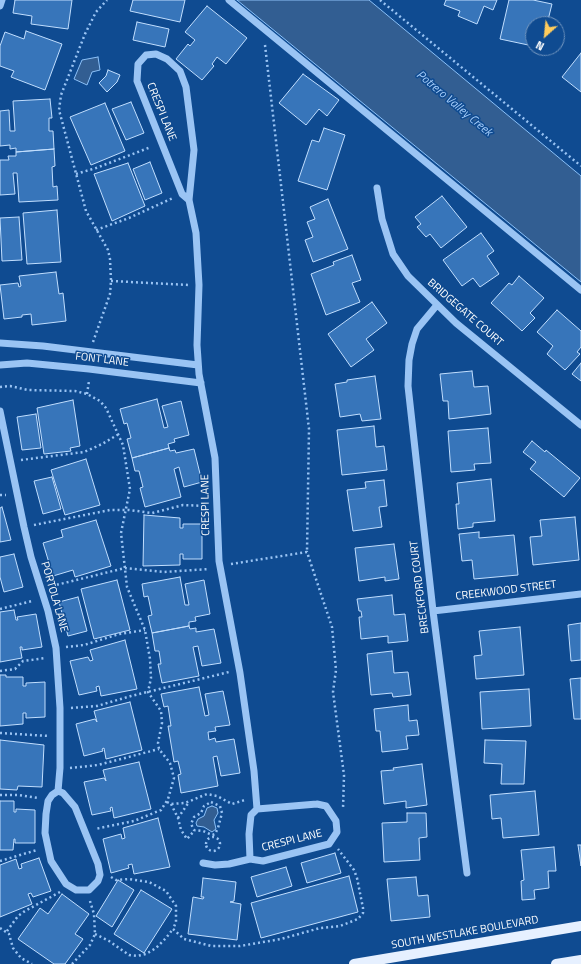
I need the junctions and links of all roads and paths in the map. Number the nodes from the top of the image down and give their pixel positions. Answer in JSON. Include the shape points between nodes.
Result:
{"nodes":[{"id":1,"x":2,"y":0,"type":"edge"},
{"id":2,"x":107,"y":0,"type":"edge"},
{"id":3,"x":229,"y":0,"type":"edge"},
{"id":4,"x":380,"y":0,"type":"edge"},
{"id":5,"x":0,"y":6,"type":"edge"},
{"id":6,"x":265,"y":42,"type":"dead end"},
{"id":7,"x":162,"y":142,"type":"junction"},
{"id":8,"x":581,"y":166,"type":"edge"},
{"id":9,"x":76,"y":174,"type":"junction"},
{"id":10,"x":378,"y":188,"type":"dead end"},
{"id":11,"x":182,"y":194,"type":"junction"},
{"id":12,"x":190,"y":200,"type":"junction"},
{"id":13,"x":96,"y":230,"type":"junction"},
{"id":14,"x":111,"y":281,"type":"junction"},
{"id":15,"x":199,"y":285,"type":"junction"},
{"id":16,"x":581,"y":290,"type":"edge"},
{"id":17,"x":437,"y":305,"type":"junction"},
{"id":18,"x":0,"y":343,"type":"edge"},
{"id":19,"x":92,"y":353,"type":"junction"},
{"id":20,"x":0,"y":365,"type":"edge"},
{"id":21,"x":198,"y":365,"type":"junction"},
{"id":22,"x":90,"y":369,"type":"junction"},
{"id":23,"x":201,"y":383,"type":"junction"},
{"id":24,"x":0,"y":387,"type":"edge"},
{"id":25,"x":87,"y":394,"type":"junction"},
{"id":26,"x":0,"y":411,"type":"edge"},
{"id":27,"x":581,"y":426,"type":"edge"},
{"id":28,"x":119,"y":434,"type":"junction"},
{"id":29,"x":9,"y":463,"type":"junction"},
{"id":30,"x":216,"y":506,"type":"junction"},
{"id":31,"x":126,"y":510,"type":"junction"},
{"id":32,"x":24,"y":527,"type":"junction"},
{"id":33,"x":307,"y":552,"type":"junction"},
{"id":34,"x":220,"y":567,"type":"junction"},
{"id":35,"x":125,"y":568,"type":"junction"},
{"id":36,"x":42,"y":589,"type":"junction"},
{"id":37,"x":581,"y":594,"type":"edge"},
{"id":38,"x":44,"y":597,"type":"junction"},
{"id":39,"x":0,"y":609,"type":"edge"},
{"id":40,"x":433,"y":611,"type":"junction"},
{"id":41,"x":145,"y":630,"type":"junction"},
{"id":42,"x":56,"y":648,"type":"junction"},
{"id":43,"x":57,"y":658,"type":"junction"},
{"id":44,"x":240,"y":670,"type":"junction"},
{"id":45,"x":0,"y":672,"type":"edge"},
{"id":46,"x":148,"y":692,"type":"junction"},
{"id":47,"x":60,"y":708,"type":"junction"},
{"id":48,"x":0,"y":733,"type":"edge"},
{"id":49,"x":60,"y":736,"type":"junction"},
{"id":50,"x":159,"y":749,"type":"junction"},
{"id":51,"x":60,"y":768,"type":"junction"},
{"id":52,"x":58,"y":792,"type":"junction"},
{"id":53,"x":0,"y":795,"type":"edge"},
{"id":54,"x":256,"y":797,"type":"junction"},
{"id":55,"x":48,"y":801,"type":"junction"},
{"id":56,"x":166,"y":802,"type":"junction"},
{"id":57,"x":189,"y":802,"type":"junction"},
{"id":58,"x":171,"y":804,"type":"junction"},
{"id":59,"x":257,"y":809,"type":"junction"},
{"id":60,"x":178,"y":818,"type":"junction"},
{"id":61,"x":336,"y":821,"type":"junction"},
{"id":62,"x":195,"y":830,"type":"junction"},
{"id":63,"x":85,"y":831,"type":"junction"},
{"id":64,"x":212,"y":836,"type":"junction"},
{"id":65,"x":329,"y":844,"type":"junction"},
{"id":66,"x":47,"y":847,"type":"junction"},
{"id":67,"x":250,"y":859,"type":"junction"},
{"id":68,"x":0,"y":861,"type":"edge"},
{"id":69,"x":203,"y":863,"type":"dead end"},
{"id":70,"x":467,"y":873,"type":"dead end"},
{"id":71,"x":100,"y":875,"type":"junction"},
{"id":72,"x":66,"y":884,"type":"junction"},
{"id":73,"x":86,"y":891,"type":"junction"},
{"id":74,"x":581,"y":926,"type":"edge"},
{"id":75,"x":0,"y":928,"type":"edge"},
{"id":76,"x":173,"y":928,"type":"junction"},
{"id":77,"x":7,"y":932,"type":"junction"},
{"id":78,"x":96,"y":934,"type":"junction"},
{"id":79,"x":581,"y":960,"type":"edge"},
{"id":80,"x":32,"y":964,"type":"edge"},
{"id":81,"x":72,"y":964,"type":"edge"},
{"id":82,"x":354,"y":964,"type":"edge"},
{"id":83,"x":556,"y":964,"type":"edge"}],
"edges":[{"from":1,"to":5,"type":"street"},
{"from":2,"to":9,"type":"path","via":[[96,12],[85,34],[61,95],[59,110]]},
{"from":3,"to":16,"type":"street"},
{"from":4,"to":8,"type":"path"},
{"from":6,"to":33,"type":"path","via":[[309,429]]},
{"from":7,"to":9,"type":"path"},
{"from":7,"to":11,"type":"street","name":"CRESPI LANE"},
{"from":7,"to":12,"type":"street","name":"CRESPI LANE","via":[[137,81],[138,64],[146,55],[156,54],[167,59],[180,72],[186,87],[194,150]]},
{"from":9,"to":13,"type":"path","via":[[86,211]]},
{"from":10,"to":17,"type":"street","name":"BRIDGEGATE COURT","via":[[382,219],[393,254],[408,276]]},
{"from":11,"to":12,"type":"street"},
{"from":11,"to":13,"type":"path"},
{"from":12,"to":15,"type":"street","name":"CRESPI LANE","via":[[196,233]]},
{"from":13,"to":14,"type":"path","via":[[109,253]]},
{"from":14,"to":15,"type":"path"},
{"from":14,"to":19,"type":"path","via":[[103,316],[94,336]]},
{"from":15,"to":21,"type":"street","name":"CRESPI LANE"},
{"from":17,"to":27,"type":"street","name":"BRIDGEGATE COURT"},
{"from":17,"to":40,"type":"street","name":"BRECKFORD COURT","via":[[417,329],[409,360],[408,386]]},
{"from":18,"to":19,"type":"street","name":"FONT LANE"},
{"from":19,"to":21,"type":"street","name":"FONT LANE"},
{"from":20,"to":22,"type":"street","name":"FONT LANE","via":[[27,363]]},
{"from":21,"to":23,"type":"street","name":"CRESPI LANE"},
{"from":22,"to":23,"type":"street","name":"FONT LANE"},
{"from":22,"to":25,"type":"path"},
{"from":23,"to":30,"type":"street","name":"CRESPI LANE","via":[[216,458]]},
{"from":24,"to":25,"type":"path"},
{"from":25,"to":28,"type":"path","via":[[106,408]]},
{"from":26,"to":29,"type":"street","name":"PORTOLA LANE"},
{"from":28,"to":29,"type":"path","via":[[77,454]]},
{"from":28,"to":31,"type":"path","via":[[129,481]]},
{"from":29,"to":32,"type":"street","name":"PORTOLA LANE"},
{"from":30,"to":31,"type":"path","via":[[183,505],[152,513]]},
{"from":30,"to":34,"type":"street","name":"CRESPI LANE"},
{"from":31,"to":32,"type":"path","via":[[110,510]]},
{"from":31,"to":35,"type":"path","via":[[121,541]]},
{"from":32,"to":36,"type":"street","name":"PORTOLA LANE"},
{"from":33,"to":34,"type":"path"},
{"from":33,"to":61,"type":"path","via":[[330,618],[334,640],[336,670],[333,692],[344,782],[342,810]]},
{"from":34,"to":35,"type":"path","via":[[178,572]]},
{"from":34,"to":44,"type":"street","name":"CRESPI LANE"},
{"from":35,"to":36,"type":"path"},
{"from":35,"to":41,"type":"path","via":[[129,592]]},
{"from":36,"to":38,"type":"street","name":"PORTOLA LANE"},
{"from":37,"to":40,"type":"street","name":"CREEKWOOD STREET"},
{"from":38,"to":39,"type":"path"},
{"from":38,"to":42,"type":"street","name":"PORTOLA LANE"},
{"from":40,"to":70,"type":"street","name":"BRECKFORD COURT"},
{"from":41,"to":42,"type":"path","via":[[119,634],[84,645]]},
{"from":41,"to":46,"type":"path","via":[[150,664]]},
{"from":42,"to":43,"type":"street","name":"PORTOLA LANE"},
{"from":43,"to":45,"type":"path","via":[[23,661],[15,669]]},
{"from":43,"to":47,"type":"street","name":"PORTOLA LANE"},
{"from":44,"to":46,"type":"path"},
{"from":44,"to":54,"type":"street","name":"CRESPI LANE"},
{"from":46,"to":47,"type":"path","via":[[97,706]]},
{"from":46,"to":50,"type":"path","via":[[159,706],[162,717],[158,738]]},
{"from":47,"to":49,"type":"street","name":"PORTOLA LANE"},
{"from":48,"to":49,"type":"path"},
{"from":49,"to":51,"type":"street","name":"PORTOLA LANE"},
{"from":50,"to":51,"type":"path","via":[[98,765]]},
{"from":50,"to":56,"type":"path","via":[[170,763],[173,774],[171,792]]},
{"from":51,"to":52,"type":"street","name":"PORTOLA LANE"},
{"from":52,"to":55,"type":"street"},
{"from":52,"to":63,"type":"street","via":[[63,793],[74,807]]},
{"from":53,"to":55,"type":"path","via":[[24,795]]},
{"from":54,"to":57,"type":"path","via":[[232,804],[207,794]]},
{"from":54,"to":59,"type":"street","name":"CRESPI LANE"},
{"from":55,"to":66,"type":"street","via":[[45,833]]},
{"from":56,"to":58,"type":"path"},
{"from":56,"to":63,"type":"path","via":[[161,810],[154,814],[134,821]]},
{"from":57,"to":58,"type":"path"},
{"from":57,"to":60,"type":"path"},
{"from":58,"to":60,"type":"path"},
{"from":59,"to":61,"type":"street","name":"CRESPI LANE","via":[[317,804],[326,806]]},
{"from":59,"to":67,"type":"street","name":"CRESPI LANE","via":[[252,815],[250,828]]},
{"from":60,"to":62,"type":"path","via":[[187,839]]},
{"from":61,"to":65,"type":"street","name":"CRESPI LANE","via":[[337,832]]},
{"from":62,"to":64,"type":"path"},
{"from":62,"to":64,"type":"path","via":[[191,824],[194,817],[201,814],[205,804],[215,803],[220,806],[222,814],[218,828]]},
{"from":63,"to":71,"type":"street"},
{"from":64,"to":64,"type":"path","via":[[220,843],[219,849],[215,851],[209,850],[206,846]]},
{"from":65,"to":67,"type":"street","name":"CRESPI LANE","via":[[263,861]]},
{"from":65,"to":76,"type":"path","via":[[339,849],[354,870],[363,908],[358,920],[281,939],[232,946],[210,946],[192,942],[184,939]]},
{"from":66,"to":68,"type":"path"},
{"from":66,"to":72,"type":"street","via":[[51,861]]},
{"from":67,"to":69,"type":"street","via":[[229,864]]},
{"from":71,"to":73,"type":"street","via":[[96,886]]},
{"from":71,"to":76,"type":"path","via":[[116,880],[126,878],[149,882],[166,891],[176,906],[176,922]]},
{"from":72,"to":73,"type":"street","via":[[76,890]]},
{"from":72,"to":77,"type":"path","via":[[58,895],[18,916]]},
{"from":73,"to":78,"type":"path","via":[[94,914]]},
{"from":74,"to":82,"type":"main road","name":"SOUTH WESTLAKE BOULEVARD"},
{"from":75,"to":77,"type":"path"},
{"from":76,"to":78,"type":"path","via":[[156,948],[137,956],[129,955],[110,940]]},
{"from":77,"to":80,"type":"path","via":[[15,951]]},
{"from":78,"to":81,"type":"path","via":[[90,946]]},
{"from":79,"to":83,"type":"main road"}]}
